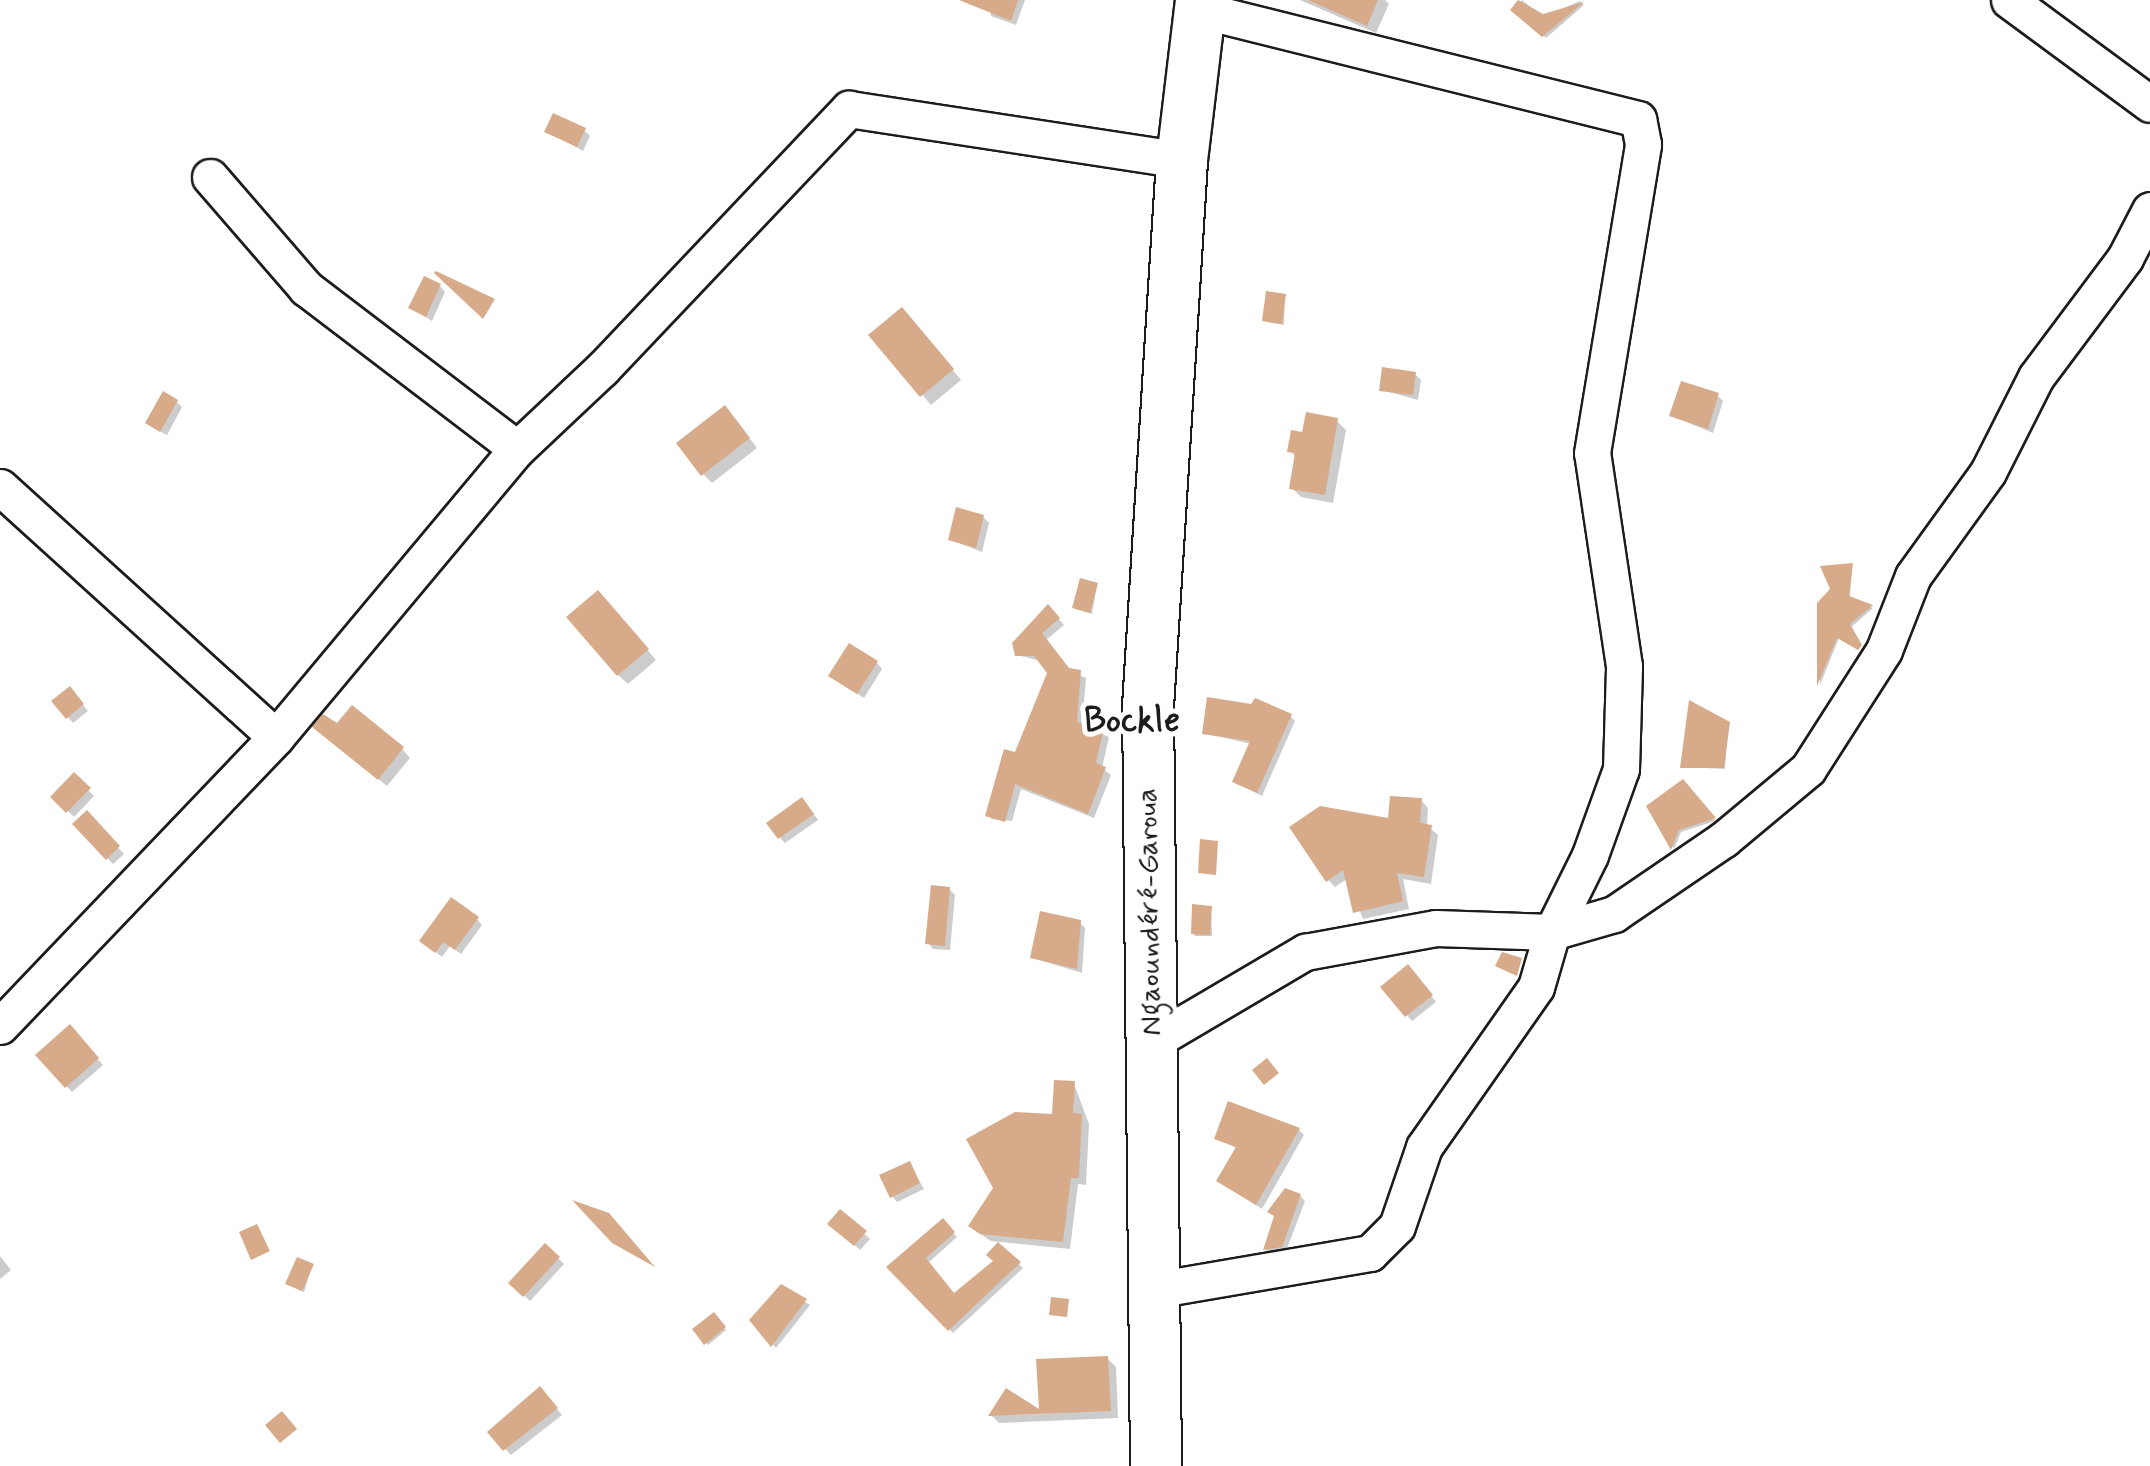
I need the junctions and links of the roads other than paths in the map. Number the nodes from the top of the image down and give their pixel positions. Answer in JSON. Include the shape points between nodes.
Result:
{"nodes":[{"id":1,"x":2008,"y":0,"type":"edge"},
{"id":2,"x":1201,"y":5,"type":"edge"},
{"id":3,"x":2150,"y":104,"type":"edge"},
{"id":4,"x":1182,"y":160,"type":"junction"},
{"id":5,"x":210,"y":177,"type":"dead end"},
{"id":6,"x":2150,"y":210,"type":"edge"},
{"id":7,"x":517,"y":448,"type":"junction"},
{"id":8,"x":0,"y":487,"type":"edge"},
{"id":9,"x":276,"y":736,"type":"junction"},
{"id":10,"x":1552,"y":932,"type":"junction"},
{"id":11,"x":2,"y":1019,"type":"edge"},
{"id":12,"x":1152,"y":1042,"type":"junction"},
{"id":13,"x":1154,"y":1290,"type":"junction"},
{"id":14,"x":1156,"y":1466,"type":"edge"}],
"edges":[{"from":1,"to":3,"type":"street"},
{"from":2,"to":4,"type":"highway","name":"Ngaoundéré-Garoua"},
{"from":2,"to":10,"type":"street","via":[[1638,119],[1643,144],[1592,454],[1624,666],[1621,769]]},
{"from":4,"to":7,"type":"street","via":[[850,110]]},
{"from":4,"to":12,"type":"highway","name":"Ngaoundéré-Garoua","via":[[1148,707]]},
{"from":5,"to":7,"type":"street","via":[[306,288]]},
{"from":6,"to":10,"type":"street","via":[[2125,258],[2036,378],[1988,472],[1913,576],[1884,650],[1808,769],[1724,839],[1614,914]]},
{"from":7,"to":9,"type":"street"},
{"from":8,"to":9,"type":"street"},
{"from":9,"to":11,"type":"street"},
{"from":10,"to":12,"type":"street","via":[[1436,928],[1304,952]]},
{"from":10,"to":13,"type":"street","via":[[1536,988],[1424,1147],[1397,1226],[1370,1253]]},
{"from":12,"to":13,"type":"highway","name":"Ngaoundéré-Garoua"},
{"from":13,"to":14,"type":"highway","name":"Ngaoundéré-Garoua"}]}
